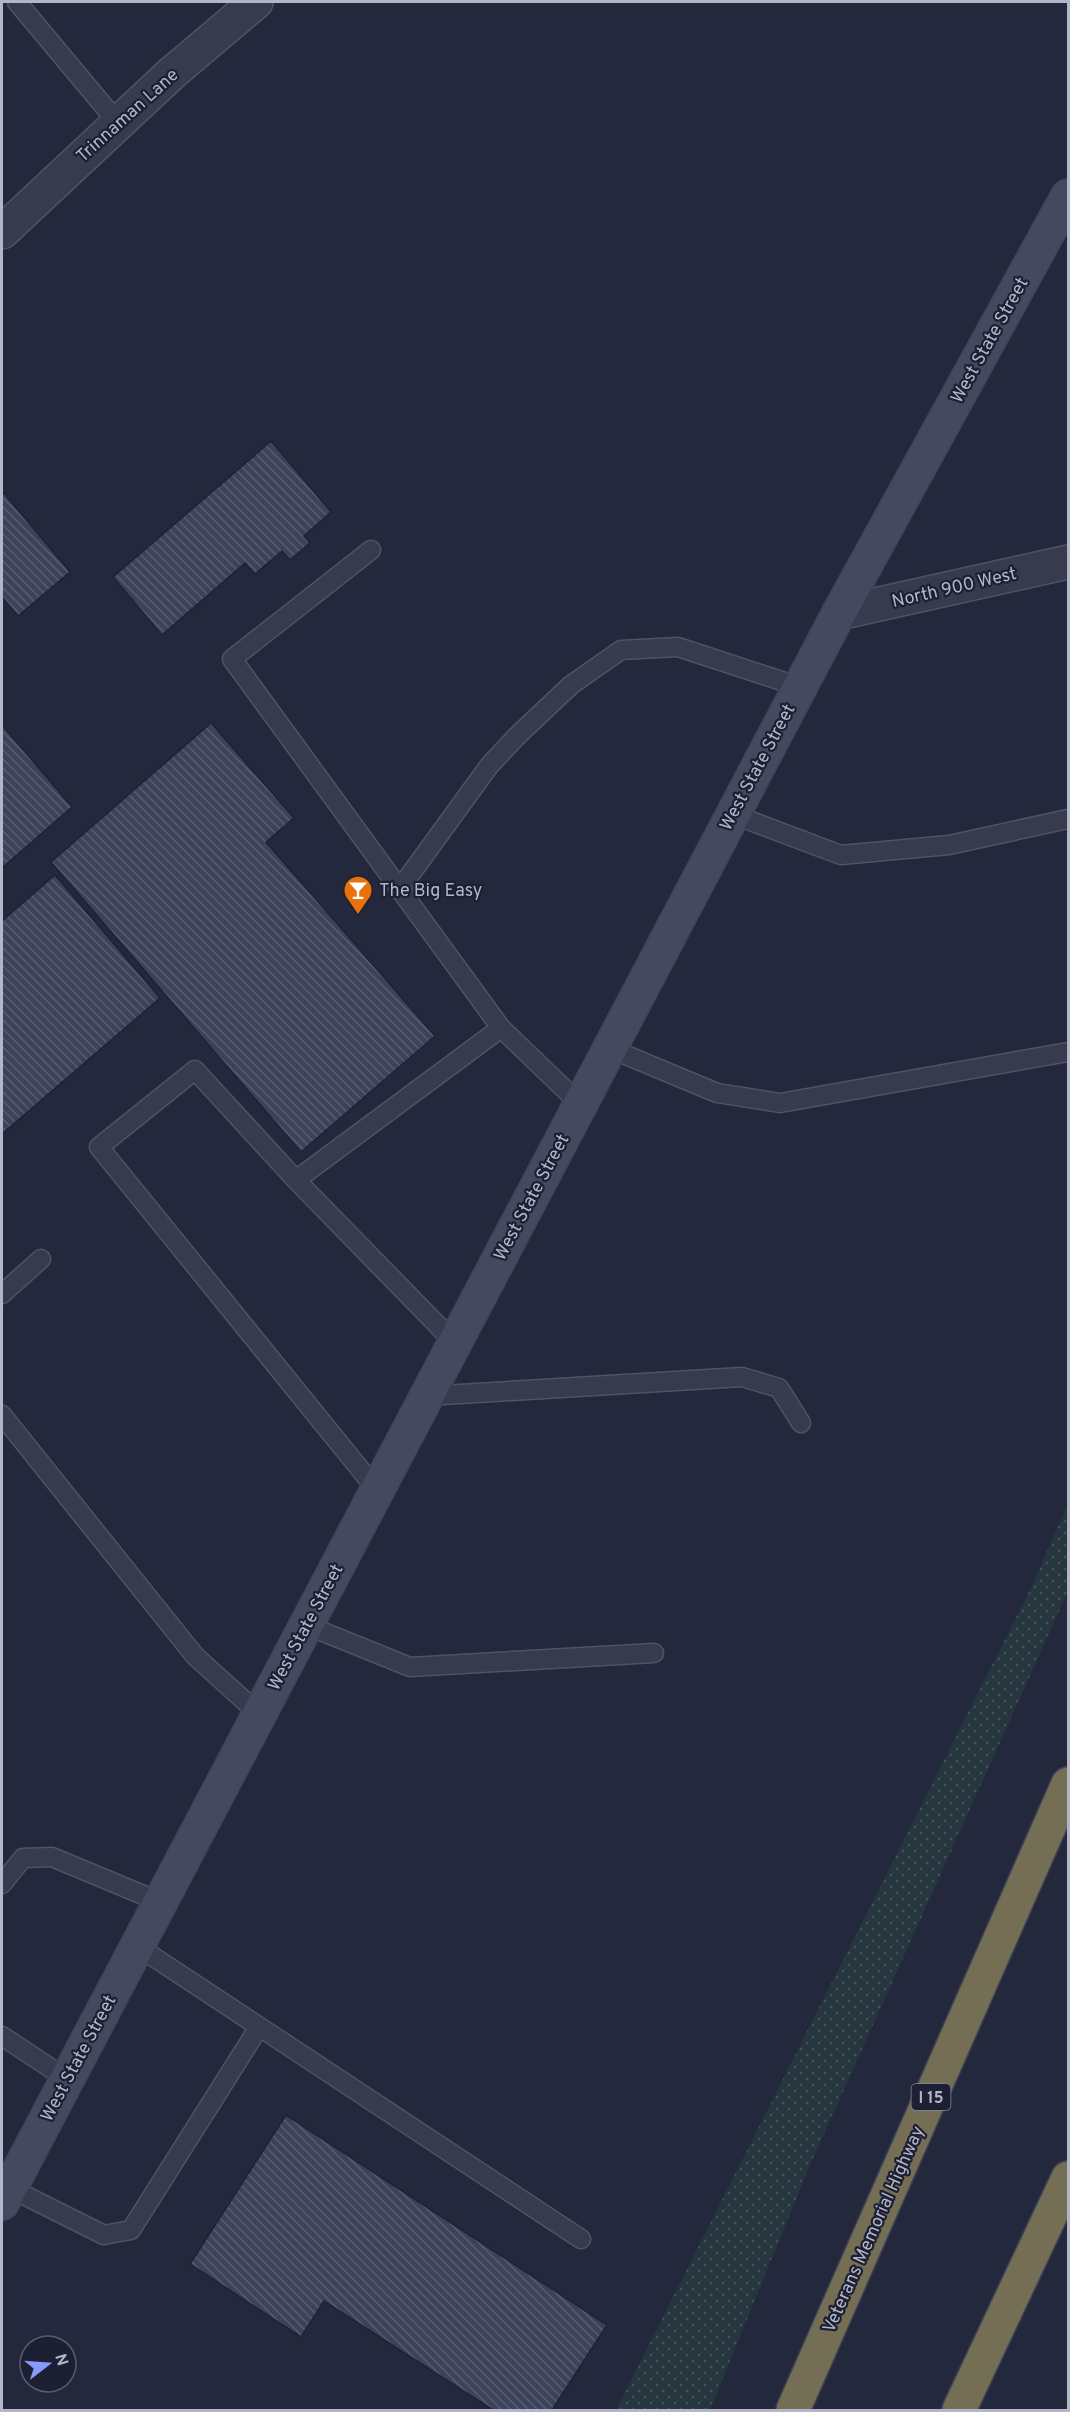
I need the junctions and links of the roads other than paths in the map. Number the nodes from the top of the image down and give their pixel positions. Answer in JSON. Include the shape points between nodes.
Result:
{"nodes":[{"id":1,"x":17,"y":2,"type":"edge"},
{"id":2,"x":256,"y":2,"type":"edge"},
{"id":3,"x":118,"y":123,"type":"junction"},
{"id":4,"x":1068,"y":196,"type":"edge"},
{"id":5,"x":2,"y":232,"type":"edge"},
{"id":6,"x":371,"y":550,"type":"dead end"},
{"id":7,"x":1068,"y":562,"type":"edge"},
{"id":8,"x":839,"y":613,"type":"junction"},
{"id":9,"x":800,"y":687,"type":"junction"},
{"id":10,"x":732,"y":814,"type":"junction"},
{"id":11,"x":1068,"y":819,"type":"edge"},
{"id":12,"x":399,"y":890,"type":"junction"},
{"id":13,"x":501,"y":1028,"type":"junction"},
{"id":14,"x":609,"y":1047,"type":"junction"},
{"id":15,"x":1068,"y":1052,"type":"edge"},
{"id":16,"x":580,"y":1104,"type":"junction"},
{"id":17,"x":296,"y":1180,"type":"junction"},
{"id":18,"x":41,"y":1259,"type":"dead end"},
{"id":19,"x":2,"y":1294,"type":"edge"},
{"id":20,"x":455,"y":1343,"type":"junction"},
{"id":21,"x":427,"y":1395,"type":"junction"},
{"id":22,"x":2,"y":1415,"type":"edge"},
{"id":23,"x":801,"y":1423,"type":"dead end"},
{"id":24,"x":377,"y":1490,"type":"junction"},
{"id":25,"x":306,"y":1625,"type":"junction"},
{"id":26,"x":654,"y":1653,"type":"dead end"},
{"id":27,"x":259,"y":1714,"type":"junction"},
{"id":28,"x":1068,"y":1784,"type":"edge"},
{"id":29,"x":2,"y":1884,"type":"edge"},
{"id":30,"x":160,"y":1902,"type":"junction"},
{"id":31,"x":137,"y":1946,"type":"junction"},
{"id":32,"x":260,"y":2027,"type":"junction"},
{"id":33,"x":2,"y":2036,"type":"edge"},
{"id":34,"x":67,"y":2079,"type":"junction"},
{"id":35,"x":1068,"y":2178,"type":"edge"},
{"id":36,"x":6,"y":2196,"type":"edge"},
{"id":37,"x":581,"y":2239,"type":"dead end"},
{"id":38,"x":793,"y":2410,"type":"edge"},
{"id":39,"x":959,"y":2410,"type":"edge"}],
"edges":[{"from":1,"to":3,"type":"lane"},
{"from":2,"to":3,"type":"street","name":"Trinnaman Lane"},
{"from":3,"to":5,"type":"street","name":"Trinnaman Lane"},
{"from":4,"to":8,"type":"main road","name":"West State Street"},
{"from":6,"to":12,"type":"lane","via":[[232,659]]},
{"from":7,"to":8,"type":"street","name":"North 900 West"},
{"from":8,"to":9,"type":"main road","name":"West State Street"},
{"from":9,"to":10,"type":"main road","name":"West State Street"},
{"from":9,"to":12,"type":"lane","via":[[678,647],[621,650],[571,685],[489,766]]},
{"from":10,"to":11,"type":"lane","via":[[842,855],[949,845]]},
{"from":10,"to":14,"type":"main road","name":"West State Street"},
{"from":12,"to":13,"type":"lane"},
{"from":13,"to":16,"type":"lane"},
{"from":13,"to":17,"type":"lane"},
{"from":14,"to":15,"type":"lane","via":[[717,1093],[780,1103]]},
{"from":14,"to":16,"type":"main road","name":"West State Street"},
{"from":16,"to":20,"type":"main road","name":"West State Street"},
{"from":17,"to":20,"type":"lane"},
{"from":17,"to":24,"type":"lane","via":[[195,1070],[99,1147]]},
{"from":18,"to":19,"type":"lane"},
{"from":20,"to":21,"type":"main road","name":"West State Street"},
{"from":21,"to":23,"type":"lane","via":[[742,1377],[779,1388]]},
{"from":21,"to":24,"type":"main road","name":"West State Street"},
{"from":22,"to":27,"type":"lane","via":[[195,1656]]},
{"from":24,"to":25,"type":"main road","name":"West State Street"},
{"from":25,"to":26,"type":"lane","via":[[410,1667]]},
{"from":25,"to":27,"type":"main road","name":"West State Street"},
{"from":27,"to":30,"type":"main road","name":"West State Street"},
{"from":28,"to":38,"type":"highway","name":"Veterans Memorial Highway","number":"I 15"},
{"from":29,"to":30,"type":"lane","via":[[23,1858],[52,1857]]},
{"from":30,"to":31,"type":"main road","name":"West State Street"},
{"from":31,"to":32,"type":"lane"},
{"from":31,"to":34,"type":"main road","name":"West State Street"},
{"from":32,"to":36,"type":"lane","via":[[131,2230],[104,2235]]},
{"from":32,"to":37,"type":"lane"},
{"from":33,"to":34,"type":"lane"},
{"from":34,"to":36,"type":"main road","name":"West State Street"},
{"from":35,"to":39,"type":"highway"}]}
